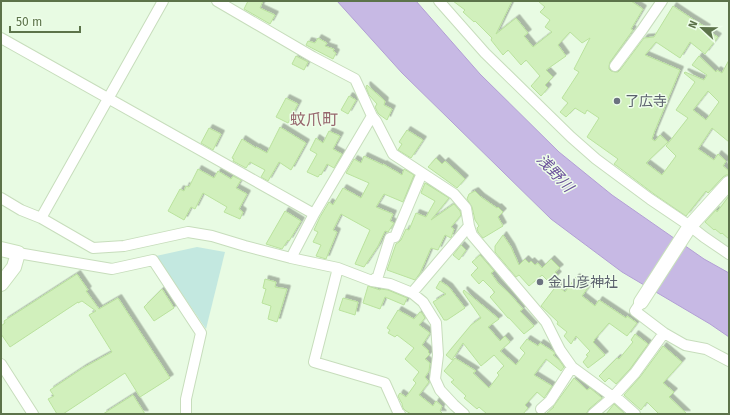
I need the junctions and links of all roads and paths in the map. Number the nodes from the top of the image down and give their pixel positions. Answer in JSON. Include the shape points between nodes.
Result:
{"nodes":[{"id":1,"x":163,"y":1,"type":"edge"},
{"id":2,"x":217,"y":1,"type":"edge"},
{"id":3,"x":439,"y":1,"type":"edge"},
{"id":4,"x":660,"y":1,"type":"edge"},
{"id":5,"x":1,"y":38,"type":"edge"},
{"id":6,"x":614,"y":66,"type":"dead end"},
{"id":7,"x":109,"y":99,"type":"junction"},
{"id":8,"x":372,"y":116,"type":"junction"},
{"id":9,"x":422,"y":173,"type":"junction"},
{"id":10,"x":729,"y":183,"type":"edge"},
{"id":11,"x":1,"y":198,"type":"edge"},
{"id":12,"x":314,"y":214,"type":"junction"},
{"id":13,"x":41,"y":218,"type":"junction"},
{"id":14,"x":469,"y":226,"type":"junction"},
{"id":15,"x":689,"y":228,"type":"junction"},
{"id":16,"x":1,"y":249,"type":"edge"},
{"id":17,"x":18,"y":252,"type":"junction"},
{"id":18,"x":729,"y":254,"type":"edge"},
{"id":19,"x":291,"y":258,"type":"junction"},
{"id":20,"x":338,"y":268,"type":"junction"},
{"id":21,"x":372,"y":281,"type":"junction"},
{"id":22,"x":1,"y":284,"type":"edge"},
{"id":23,"x":412,"y":293,"type":"junction"},
{"id":24,"x":641,"y":302,"type":"joint"},
{"id":25,"x":664,"y":333,"type":"junction"},
{"id":26,"x":729,"y":361,"type":"edge"},
{"id":27,"x":1,"y":364,"type":"edge"},
{"id":28,"x":572,"y":367,"type":"junction"},
{"id":29,"x":613,"y":397,"type":"junction"},
{"id":30,"x":540,"y":412,"type":"edge"},
{"id":31,"x":33,"y":414,"type":"edge"},
{"id":32,"x":186,"y":414,"type":"edge"},
{"id":33,"x":400,"y":414,"type":"edge"},
{"id":34,"x":464,"y":414,"type":"edge"},
{"id":35,"x":593,"y":414,"type":"edge"},
{"id":36,"x":635,"y":414,"type":"edge"}],
"edges":[{"from":1,"to":7,"type":"street"},
{"from":2,"to":8,"type":"street","via":[[355,79]]},
{"from":3,"to":15,"type":"street","via":[[485,53],[596,159]]},
{"from":4,"to":6,"type":"street","via":[[642,30]]},
{"from":5,"to":7,"type":"street"},
{"from":7,"to":12,"type":"street"},
{"from":7,"to":13,"type":"street"},
{"from":8,"to":9,"type":"street","via":[[393,154]]},
{"from":8,"to":12,"type":"street"},
{"from":9,"to":14,"type":"street","via":[[454,194],[466,208]]},
{"from":9,"to":21,"type":"street","via":[[395,237],[390,238],[378,276]]},
{"from":10,"to":15,"type":"street"},
{"from":11,"to":13,"type":"street"},
{"from":12,"to":19,"type":"street"},
{"from":13,"to":19,"type":"street","via":[[94,248],[124,246],[188,232]]},
{"from":14,"to":23,"type":"street"},
{"from":14,"to":28,"type":"street","via":[[472,235],[546,322]]},
{"from":15,"to":18,"type":"street"},
{"from":15,"to":24,"type":"street"},
{"from":16,"to":17,"type":"street"},
{"from":17,"to":22,"type":"street","via":[[14,267]]},
{"from":17,"to":32,"type":"street","via":[[112,269],[153,260],[201,333],[186,399]]},
{"from":19,"to":20,"type":"street"},
{"from":20,"to":21,"type":"street"},
{"from":20,"to":33,"type":"street","via":[[314,362],[385,383]]},
{"from":21,"to":23,"type":"street","via":[[390,284]]},
{"from":23,"to":34,"type":"street","via":[[423,302],[436,323],[438,355],[435,379],[440,390]]},
{"from":24,"to":25,"type":"street","via":[[635,311]]},
{"from":25,"to":26,"type":"street","via":[[685,345],[706,349]]},
{"from":25,"to":29,"type":"street","via":[[635,373]]},
{"from":27,"to":31,"type":"street"},
{"from":28,"to":29,"type":"street"},
{"from":28,"to":30,"type":"street"},
{"from":29,"to":35,"type":"street"},
{"from":29,"to":36,"type":"street","via":[[618,398]]}]}
